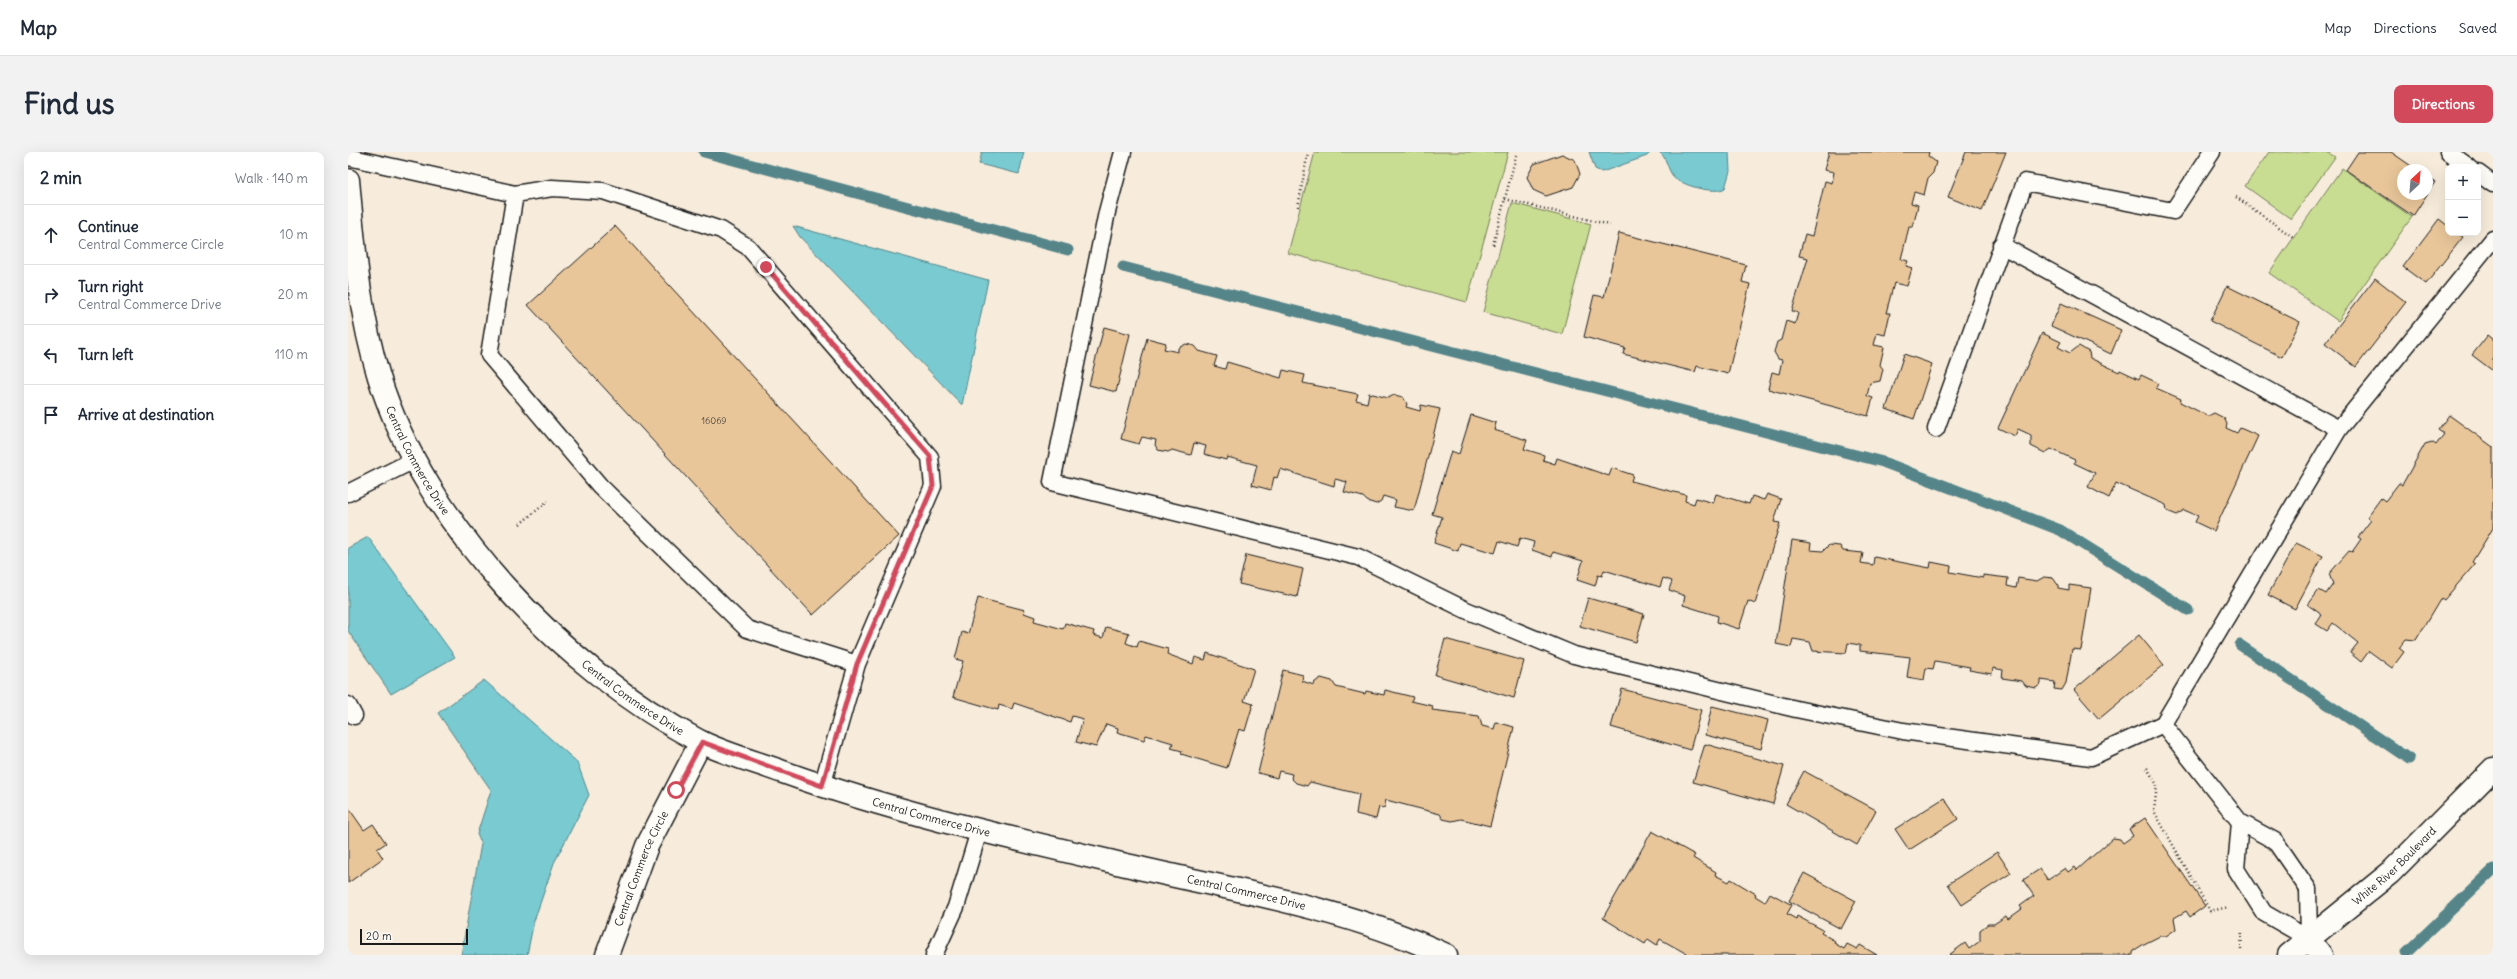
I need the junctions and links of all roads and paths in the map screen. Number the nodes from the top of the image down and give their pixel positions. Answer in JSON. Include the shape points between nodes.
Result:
{"nodes":[{"id":1,"x":1123,"y":152,"type":"edge"},
{"id":2,"x":1308,"y":152,"type":"edge"},
{"id":3,"x":1517,"y":152,"type":"edge"},
{"id":4,"x":2212,"y":152,"type":"edge"},
{"id":5,"x":2448,"y":152,"type":"edge"},
{"id":6,"x":348,"y":157,"type":"edge"},
{"id":7,"x":2465,"y":164,"type":"edge"},
{"id":8,"x":2481,"y":175,"type":"edge"},
{"id":9,"x":348,"y":180,"type":"edge"},
{"id":10,"x":2493,"y":184,"type":"edge"},
{"id":11,"x":515,"y":194,"type":"junction"},
{"id":12,"x":2236,"y":197,"type":"dead end"},
{"id":13,"x":1505,"y":200,"type":"junction"},
{"id":14,"x":1298,"y":207,"type":"dead end"},
{"id":15,"x":1610,"y":225,"type":"dead end"},
{"id":16,"x":2293,"y":237,"type":"dead end"},
{"id":17,"x":2493,"y":239,"type":"edge"},
{"id":18,"x":1493,"y":245,"type":"dead end"},
{"id":19,"x":2001,"y":245,"type":"junction"},
{"id":20,"x":353,"y":291,"type":"edge"},
{"id":21,"x":1936,"y":429,"type":"dead end"},
{"id":22,"x":2339,"y":429,"type":"junction"},
{"id":23,"x":414,"y":460,"type":"junction"},
{"id":24,"x":348,"y":493,"type":"edge"},
{"id":25,"x":548,"y":501,"type":"dead end"},
{"id":26,"x":520,"y":524,"type":"dead end"},
{"id":27,"x":857,"y":664,"type":"junction"},
{"id":28,"x":2163,"y":724,"type":"junction"},
{"id":29,"x":702,"y":742,"type":"junction"},
{"id":30,"x":2147,"y":768,"type":"dead end"},
{"id":31,"x":2493,"y":770,"type":"edge"},
{"id":32,"x":822,"y":786,"type":"junction"},
{"id":33,"x":2240,"y":822,"type":"junction"},
{"id":34,"x":979,"y":831,"type":"junction"},
{"id":35,"x":2232,"y":907,"type":"dead end"},
{"id":36,"x":2242,"y":925,"type":"dead end"},
{"id":37,"x":2315,"y":947,"type":"edge"},
{"id":38,"x":1418,"y":949,"type":"edge"},
{"id":39,"x":2241,"y":950,"type":"dead end"},
{"id":40,"x":607,"y":955,"type":"edge"},
{"id":41,"x":934,"y":955,"type":"edge"},
{"id":42,"x":1446,"y":955,"type":"edge"},
{"id":43,"x":2289,"y":955,"type":"edge"}],
"edges":[{"from":1,"to":28,"type":"lane","via":[[1107,212],[1052,482],[1358,557],[1466,610],[1574,655],[1796,709],[1903,731],[2091,757]]},
{"from":2,"to":14,"type":"path"},
{"from":3,"to":13,"type":"path"},
{"from":4,"to":19,"type":"lane","via":[[2173,211],[2024,182]]},
{"from":5,"to":7,"type":"lane"},
{"from":6,"to":11,"type":"lane"},
{"from":8,"to":10,"type":"lane"},
{"from":9,"to":20,"type":"street","name":"Central Commerce Drive"},
{"from":11,"to":27,"type":"lane","via":[[489,355],[600,486],[747,629]]},
{"from":11,"to":27,"type":"lane","via":[[552,188],[603,192],[721,230],[748,247],[930,456],[933,486]]},
{"from":12,"to":16,"type":"path"},
{"from":13,"to":15,"type":"path"},
{"from":13,"to":18,"type":"path"},
{"from":17,"to":22,"type":"lane"},
{"from":19,"to":21,"type":"lane"},
{"from":19,"to":22,"type":"lane"},
{"from":20,"to":23,"type":"street","name":"Central Commerce Drive","via":[[379,378]]},
{"from":22,"to":28,"type":"lane"},
{"from":23,"to":24,"type":"lane"},
{"from":23,"to":29,"type":"street","name":"Central Commerce Drive","via":[[459,532],[533,616],[616,689]]},
{"from":25,"to":26,"type":"path"},
{"from":27,"to":32,"type":"lane"},
{"from":28,"to":33,"type":"lane"},
{"from":29,"to":32,"type":"street","name":"Central Commerce Drive"},
{"from":29,"to":40,"type":"street","name":"Central Commerce Circle","via":[[647,846]]},
{"from":30,"to":35,"type":"path","via":[[2157,785],[2154,811],[2210,911]]},
{"from":31,"to":37,"type":"street","name":"White River Boulevard"},
{"from":32,"to":34,"type":"street","name":"Central Commerce Drive"},
{"from":33,"to":37,"type":"lane","via":[[2275,841],[2308,889]]},
{"from":33,"to":37,"type":"lane","via":[[2236,869],[2264,913]]},
{"from":34,"to":38,"type":"street","name":"Central Commerce Drive","via":[[1320,910]]},
{"from":34,"to":41,"type":"lane","via":[[956,907]]},
{"from":36,"to":39,"type":"path"},
{"from":37,"to":43,"type":"street","name":"White River Boulevard"},
{"from":38,"to":42,"type":"street","name":"Central Commerce Drive"}]}
